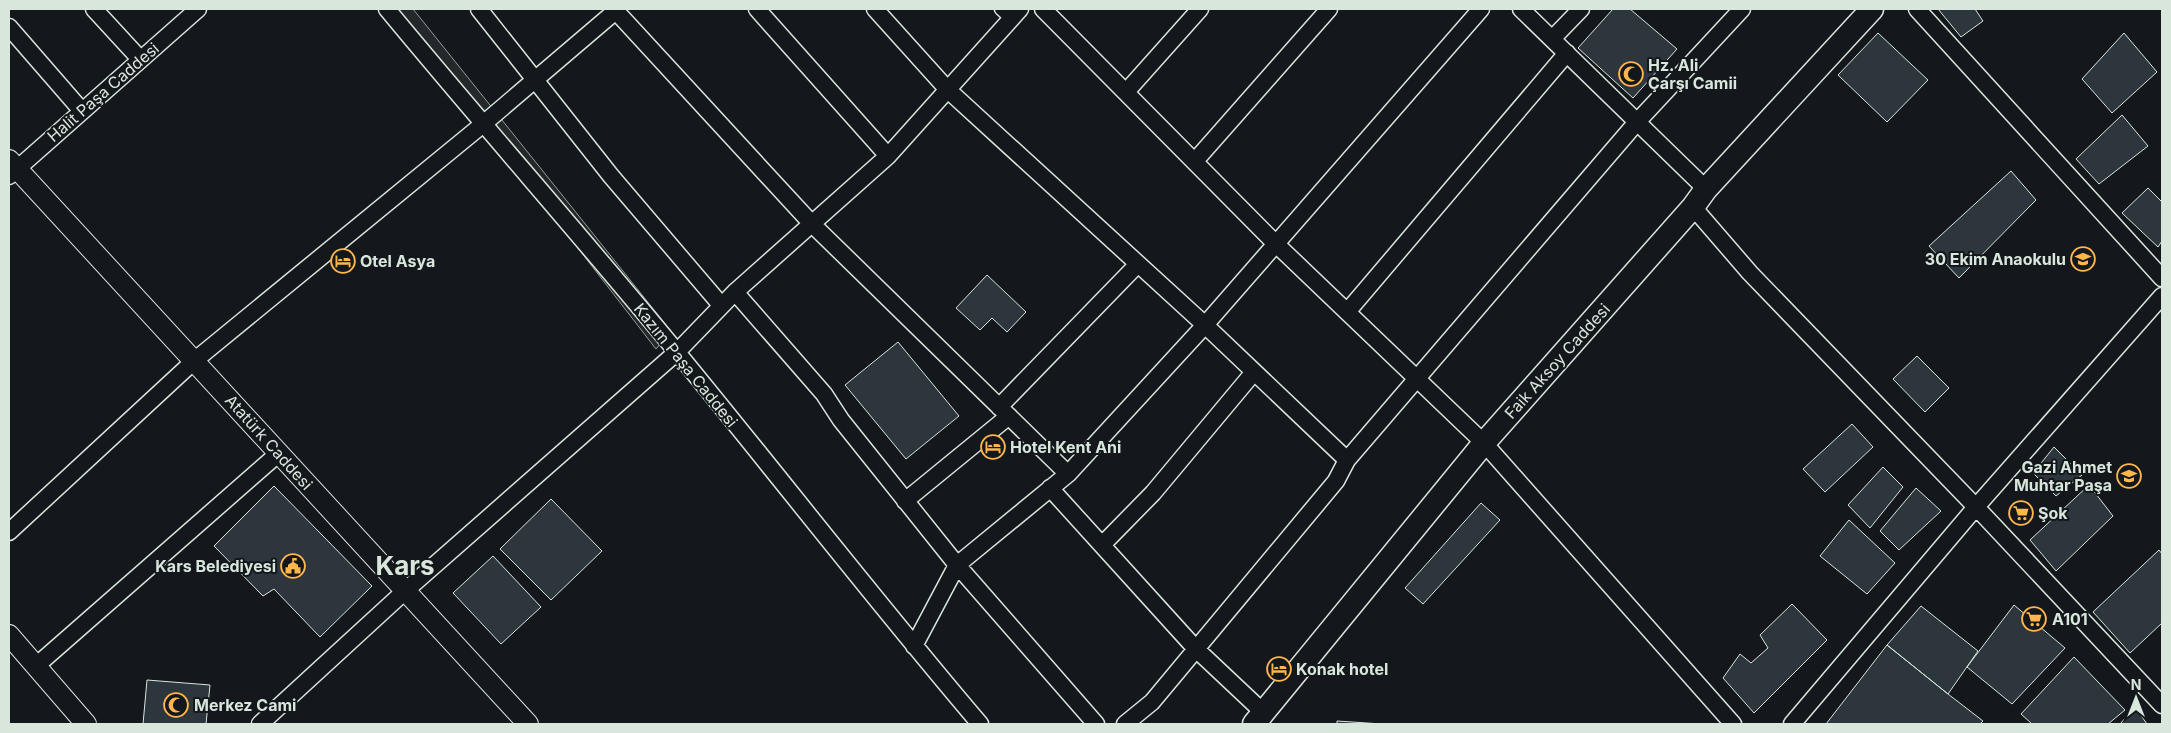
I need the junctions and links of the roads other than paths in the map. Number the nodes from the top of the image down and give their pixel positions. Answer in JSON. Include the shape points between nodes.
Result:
{"nodes":[{"id":1,"x":94,"y":9,"type":"edge"},
{"id":2,"x":196,"y":9,"type":"edge"},
{"id":3,"x":387,"y":9,"type":"edge"},
{"id":4,"x":479,"y":9,"type":"edge"},
{"id":5,"x":616,"y":9,"type":"edge"},
{"id":6,"x":756,"y":9,"type":"edge"},
{"id":7,"x":875,"y":9,"type":"edge"},
{"id":8,"x":1043,"y":9,"type":"edge"},
{"id":9,"x":1200,"y":9,"type":"edge"},
{"id":10,"x":1329,"y":9,"type":"edge"},
{"id":11,"x":1481,"y":9,"type":"edge"},
{"id":12,"x":1521,"y":9,"type":"edge"},
{"id":13,"x":1581,"y":9,"type":"edge"},
{"id":14,"x":1742,"y":9,"type":"edge"},
{"id":15,"x":1872,"y":9,"type":"edge"},
{"id":16,"x":1917,"y":9,"type":"edge"},
{"id":17,"x":1011,"y":12,"type":"edge"},
{"id":18,"x":9,"y":27,"type":"edge"},
{"id":19,"x":1552,"y":39,"type":"junction"},
{"id":20,"x":1567,"y":53,"type":"junction"},
{"id":21,"x":140,"y":59,"type":"junction"},
{"id":22,"x":536,"y":80,"type":"junction"},
{"id":23,"x":948,"y":90,"type":"junction"},
{"id":24,"x":1126,"y":92,"type":"junction"},
{"id":25,"x":82,"y":111,"type":"junction"},
{"id":26,"x":1637,"y":122,"type":"junction"},
{"id":27,"x":482,"y":125,"type":"junction"},
{"id":28,"x":888,"y":156,"type":"junction"},
{"id":29,"x":1195,"y":161,"type":"junction"},
{"id":30,"x":11,"y":168,"type":"edge"},
{"id":31,"x":1699,"y":198,"type":"junction"},
{"id":32,"x":812,"y":224,"type":"junction"},
{"id":33,"x":1276,"y":244,"type":"junction"},
{"id":34,"x":1138,"y":264,"type":"junction"},
{"id":35,"x":2162,"y":278,"type":"edge"},
{"id":36,"x":735,"y":292,"type":"junction"},
{"id":37,"x":2162,"y":296,"type":"edge"},
{"id":38,"x":721,"y":305,"type":"junction"},
{"id":39,"x":1347,"y":312,"type":"junction"},
{"id":40,"x":1205,"y":325,"type":"junction"},
{"id":41,"x":677,"y":352,"type":"junction"},
{"id":42,"x":194,"y":361,"type":"junction"},
{"id":43,"x":1254,"y":372,"type":"junction"},
{"id":44,"x":1417,"y":379,"type":"junction"},
{"id":45,"x":1004,"y":412,"type":"junction"},
{"id":46,"x":1484,"y":443,"type":"junction"},
{"id":47,"x":279,"y":453,"type":"junction"},
{"id":48,"x":1347,"y":460,"type":"junction"},
{"id":49,"x":1068,"y":474,"type":"junction"},
{"id":50,"x":1050,"y":488,"type":"junction"},
{"id":51,"x":905,"y":501,"type":"junction"},
{"id":52,"x":1976,"y":507,"type":"junction"},
{"id":53,"x":9,"y":532,"type":"edge"},
{"id":54,"x":1102,"y":545,"type":"junction"},
{"id":55,"x":957,"y":565,"type":"junction"},
{"id":56,"x":405,"y":591,"type":"junction"},
{"id":57,"x":9,"y":635,"type":"edge"},
{"id":58,"x":914,"y":646,"type":"junction"},
{"id":59,"x":1196,"y":649,"type":"junction"},
{"id":60,"x":36,"y":666,"type":"junction"},
{"id":61,"x":2162,"y":706,"type":"edge"},
{"id":62,"x":1259,"y":718,"type":"edge"},
{"id":63,"x":86,"y":724,"type":"edge"},
{"id":64,"x":260,"y":724,"type":"edge"},
{"id":65,"x":528,"y":724,"type":"edge"},
{"id":66,"x":980,"y":724,"type":"edge"},
{"id":67,"x":1096,"y":724,"type":"edge"},
{"id":68,"x":1125,"y":724,"type":"edge"},
{"id":69,"x":1733,"y":724,"type":"edge"},
{"id":70,"x":1792,"y":724,"type":"edge"}],
"edges":[{"from":1,"to":21,"type":"street"},
{"from":2,"to":21,"type":"street","name":"Halit Paşa Caddesi"},
{"from":3,"to":27,"type":"street","name":"Kazım Paşa Caddesi"},
{"from":4,"to":22,"type":"street"},
{"from":5,"to":22,"type":"street"},
{"from":5,"to":32,"type":"street"},
{"from":6,"to":28,"type":"street"},
{"from":7,"to":23,"type":"street"},
{"from":8,"to":24,"type":"street"},
{"from":9,"to":24,"type":"street"},
{"from":10,"to":29,"type":"street"},
{"from":11,"to":33,"type":"street"},
{"from":12,"to":19,"type":"street"},
{"from":13,"to":19,"type":"street"},
{"from":14,"to":26,"type":"street"},
{"from":15,"to":31,"type":"main road","name":"Faik Aksoy Caddesi"},
{"from":16,"to":35,"type":"street"},
{"from":17,"to":23,"type":"street"},
{"from":18,"to":25,"type":"street"},
{"from":19,"to":20,"type":"street"},
{"from":20,"to":26,"type":"street"},
{"from":20,"to":39,"type":"street"},
{"from":21,"to":25,"type":"street","name":"Halit Paşa Caddesi"},
{"from":22,"to":27,"type":"street"},
{"from":22,"to":38,"type":"street","via":[[611,176]]},
{"from":23,"to":28,"type":"street"},
{"from":23,"to":34,"type":"street"},
{"from":24,"to":29,"type":"street"},
{"from":25,"to":30,"type":"street","name":"Halit Paşa Caddesi"},
{"from":26,"to":31,"type":"street"},
{"from":26,"to":44,"type":"street"},
{"from":27,"to":41,"type":"street","name":"Kazım Paşa Caddesi"},
{"from":27,"to":42,"type":"street"},
{"from":28,"to":32,"type":"street"},
{"from":29,"to":33,"type":"street"},
{"from":30,"to":42,"type":"street","name":"Atatürk Caddesi"},
{"from":31,"to":46,"type":"main road","name":"Faik Aksoy Caddesi"},
{"from":31,"to":52,"type":"street","via":[[1750,273]]},
{"from":32,"to":36,"type":"street"},
{"from":32,"to":45,"type":"street"},
{"from":33,"to":39,"type":"street"},
{"from":33,"to":40,"type":"street"},
{"from":34,"to":40,"type":"street"},
{"from":34,"to":45,"type":"street"},
{"from":36,"to":38,"type":"street"},
{"from":36,"to":51,"type":"street","via":[[824,394]]},
{"from":37,"to":52,"type":"street"},
{"from":38,"to":41,"type":"street"},
{"from":39,"to":44,"type":"street"},
{"from":40,"to":43,"type":"street"},
{"from":40,"to":49,"type":"street"},
{"from":41,"to":56,"type":"street"},
{"from":41,"to":58,"type":"street","name":"Kazım Paşa Caddesi"},
{"from":42,"to":47,"type":"street","name":"Atatürk Caddesi"},
{"from":42,"to":53,"type":"street"},
{"from":43,"to":48,"type":"street"},
{"from":43,"to":54,"type":"street","via":[[1153,493]]},
{"from":44,"to":46,"type":"street"},
{"from":44,"to":48,"type":"street"},
{"from":45,"to":49,"type":"street"},
{"from":45,"to":51,"type":"street"},
{"from":46,"to":62,"type":"main road","name":"Faik Aksoy Caddesi"},
{"from":46,"to":69,"type":"street"},
{"from":47,"to":56,"type":"street","name":"Atatürk Caddesi"},
{"from":47,"to":60,"type":"street"},
{"from":48,"to":59,"type":"street","via":[[1336,481]]},
{"from":49,"to":50,"type":"street"},
{"from":50,"to":54,"type":"street"},
{"from":50,"to":55,"type":"street"},
{"from":51,"to":55,"type":"street"},
{"from":52,"to":61,"type":"street"},
{"from":52,"to":70,"type":"street"},
{"from":54,"to":59,"type":"street"},
{"from":55,"to":58,"type":"street"},
{"from":55,"to":67,"type":"street"},
{"from":56,"to":64,"type":"street"},
{"from":56,"to":65,"type":"street","name":"Atatürk Caddesi"},
{"from":57,"to":60,"type":"street"},
{"from":58,"to":66,"type":"street","name":"Kazım Paşa Caddesi"},
{"from":59,"to":62,"type":"street"},
{"from":59,"to":68,"type":"street","via":[[1152,702]]},
{"from":60,"to":63,"type":"street"}]}
